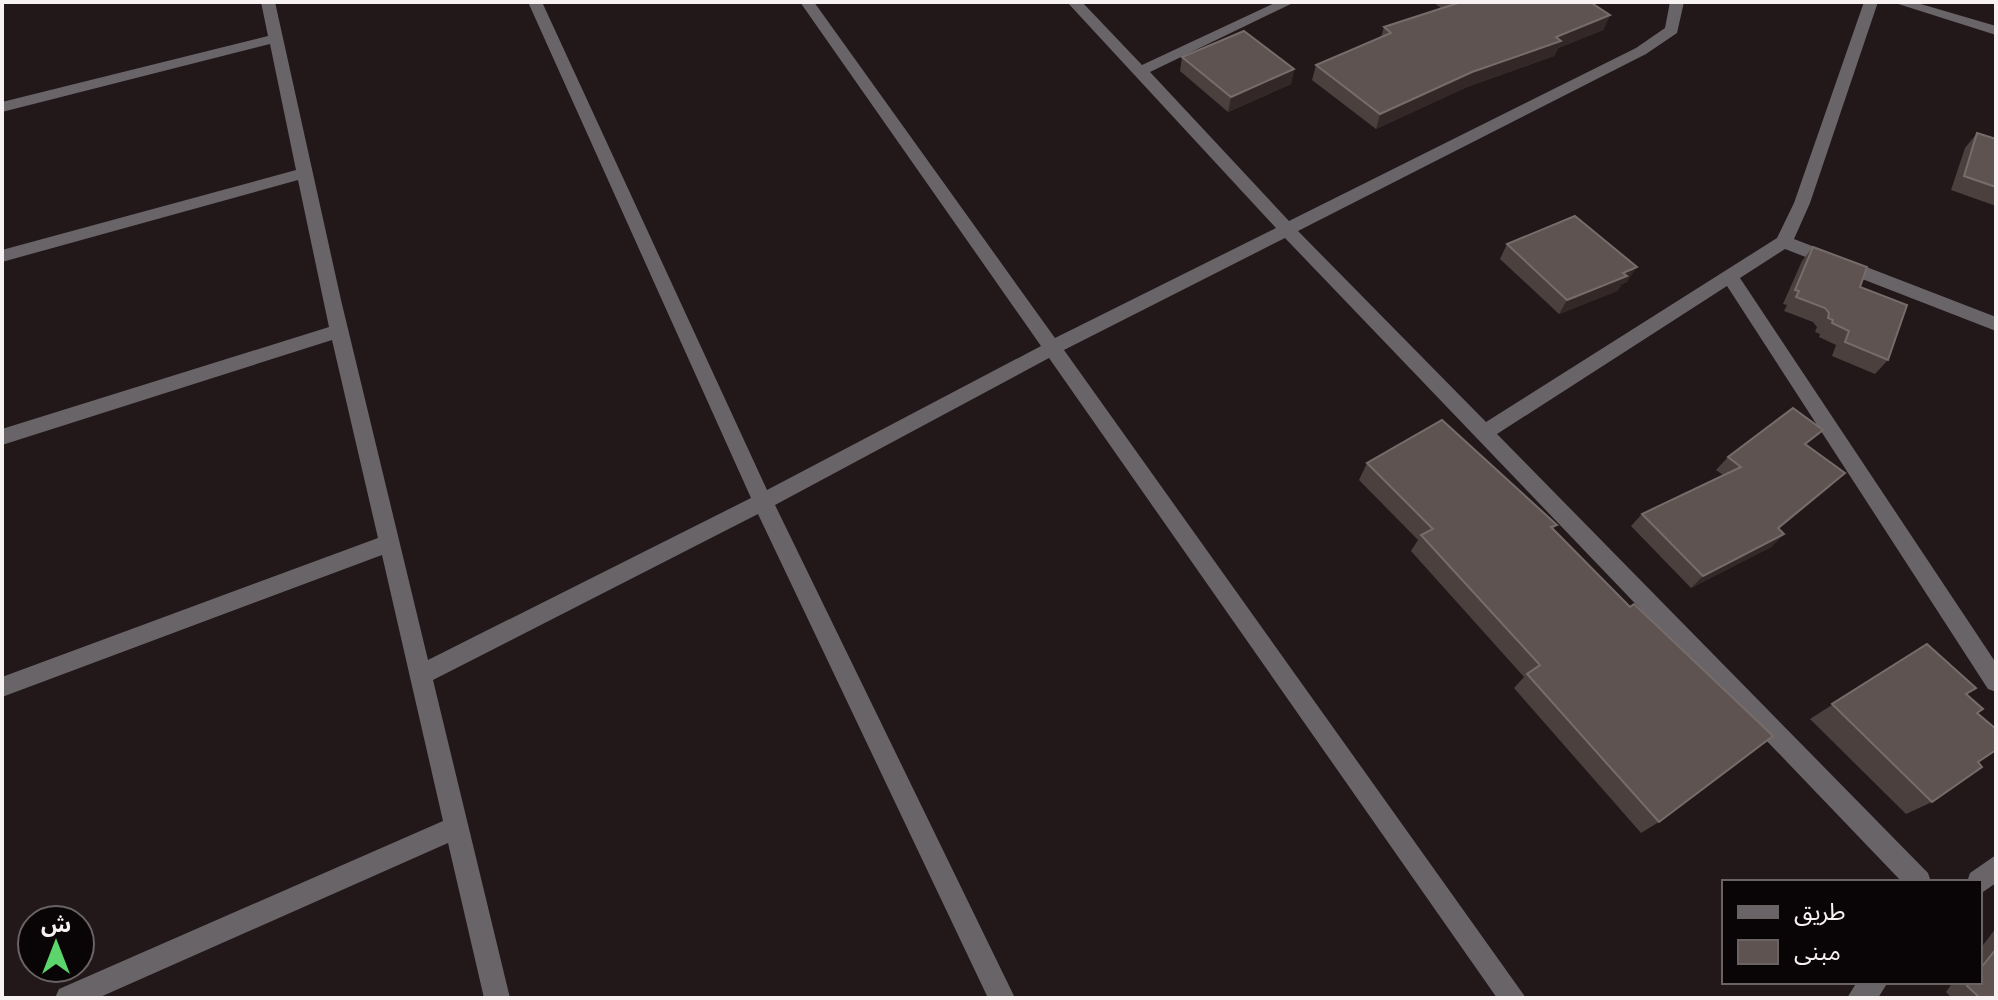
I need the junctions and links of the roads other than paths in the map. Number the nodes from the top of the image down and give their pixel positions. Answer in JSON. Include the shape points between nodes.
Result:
{"nodes":[{"id":1,"x":268,"y":2,"type":"edge"},
{"id":2,"x":535,"y":2,"type":"edge"},
{"id":3,"x":807,"y":2,"type":"edge"},
{"id":4,"x":1074,"y":2,"type":"edge"},
{"id":5,"x":1288,"y":2,"type":"edge"},
{"id":6,"x":1677,"y":2,"type":"edge"},
{"id":7,"x":1871,"y":2,"type":"edge"},
{"id":8,"x":1899,"y":2,"type":"edge"},
{"id":9,"x":1996,"y":31,"type":"edge"},
{"id":10,"x":276,"y":38,"type":"junction"},
{"id":11,"x":1141,"y":71,"type":"junction"},
{"id":12,"x":2,"y":107,"type":"edge"},
{"id":13,"x":304,"y":173,"type":"junction"},
{"id":14,"x":1288,"y":231,"type":"junction"},
{"id":15,"x":1784,"y":242,"type":"junction"},
{"id":16,"x":2,"y":256,"type":"edge"},
{"id":17,"x":1730,"y":277,"type":"junction"},
{"id":18,"x":1996,"y":324,"type":"edge"},
{"id":19,"x":339,"y":331,"type":"junction"},
{"id":20,"x":1052,"y":348,"type":"junction"},
{"id":21,"x":1484,"y":433,"type":"junction"},
{"id":22,"x":2,"y":437,"type":"edge"},
{"id":23,"x":763,"y":502,"type":"junction"},
{"id":24,"x":389,"y":543,"type":"junction"},
{"id":25,"x":420,"y":675,"type":"junction"},
{"id":26,"x":1996,"y":682,"type":"edge"},
{"id":27,"x":2,"y":687,"type":"edge"},
{"id":28,"x":457,"y":827,"type":"junction"},
{"id":29,"x":1917,"y":880,"type":"edge"},
{"id":30,"x":68,"y":998,"type":"edge"},
{"id":31,"x":497,"y":998,"type":"edge"},
{"id":32,"x":1002,"y":998,"type":"edge"},
{"id":33,"x":1513,"y":998,"type":"edge"}],
"edges":[{"from":1,"to":10,"type":"street"},
{"from":2,"to":23,"type":"street"},
{"from":3,"to":20,"type":"street"},
{"from":4,"to":11,"type":"street"},
{"from":5,"to":11,"type":"street"},
{"from":6,"to":14,"type":"street","via":[[1672,30],[1641,51]]},
{"from":7,"to":15,"type":"street"},
{"from":8,"to":9,"type":"street"},
{"from":10,"to":12,"type":"street"},
{"from":10,"to":13,"type":"street"},
{"from":11,"to":14,"type":"street"},
{"from":13,"to":16,"type":"street"},
{"from":13,"to":19,"type":"street"},
{"from":14,"to":20,"type":"street"},
{"from":14,"to":21,"type":"street"},
{"from":15,"to":17,"type":"street"},
{"from":15,"to":18,"type":"street"},
{"from":17,"to":21,"type":"street"},
{"from":17,"to":26,"type":"street"},
{"from":19,"to":22,"type":"street"},
{"from":19,"to":24,"type":"street"},
{"from":20,"to":23,"type":"street"},
{"from":20,"to":33,"type":"street"},
{"from":21,"to":29,"type":"street"},
{"from":23,"to":25,"type":"street"},
{"from":23,"to":32,"type":"street"},
{"from":24,"to":25,"type":"street"},
{"from":24,"to":27,"type":"street"},
{"from":25,"to":28,"type":"street"},
{"from":28,"to":30,"type":"street"},
{"from":28,"to":31,"type":"street"}]}
